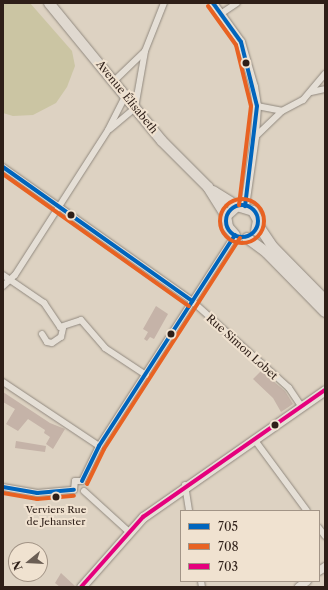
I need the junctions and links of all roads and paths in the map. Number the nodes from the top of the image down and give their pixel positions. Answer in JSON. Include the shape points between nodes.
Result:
{"nodes":[{"id":1,"x":48,"y":3,"type":"edge"},
{"id":2,"x":164,"y":3,"type":"edge"},
{"id":3,"x":213,"y":3,"type":"edge"},
{"id":4,"x":237,"y":3,"type":"edge"},
{"id":5,"x":222,"y":14,"type":"junction"},
{"id":6,"x":145,"y":51,"type":"junction"},
{"id":7,"x":325,"y":74,"type":"edge"},
{"id":8,"x":114,"y":81,"type":"junction"},
{"id":9,"x":325,"y":89,"type":"edge"},
{"id":10,"x":311,"y":92,"type":"junction"},
{"id":11,"x":125,"y":96,"type":"junction"},
{"id":12,"x":257,"y":106,"type":"junction"},
{"id":13,"x":135,"y":108,"type":"junction"},
{"id":14,"x":282,"y":111,"type":"junction"},
{"id":15,"x":108,"y":130,"type":"junction"},
{"id":16,"x":255,"y":137,"type":"junction"},
{"id":17,"x":3,"y":167,"type":"edge"},
{"id":18,"x":208,"y":187,"type":"junction"},
{"id":19,"x":59,"y":206,"type":"junction"},
{"id":20,"x":241,"y":206,"type":"junction"},
{"id":21,"x":226,"y":216,"type":"junction"},
{"id":22,"x":258,"y":225,"type":"junction"},
{"id":23,"x":235,"y":234,"type":"joint"},
{"id":24,"x":3,"y":275,"type":"edge"},
{"id":25,"x":10,"y":280,"type":"junction"},
{"id":26,"x":3,"y":286,"type":"edge"},
{"id":27,"x":325,"y":300,"type":"edge"},
{"id":28,"x":192,"y":301,"type":"junction"},
{"id":29,"x":325,"y":312,"type":"edge"},
{"id":30,"x":63,"y":328,"type":"junction"},
{"id":31,"x":42,"y":334,"type":"dead end"},
{"id":32,"x":146,"y":375,"type":"junction"},
{"id":33,"x":3,"y":382,"type":"edge"},
{"id":34,"x":325,"y":390,"type":"edge"},
{"id":35,"x":301,"y":406,"type":"junction"},
{"id":36,"x":254,"y":439,"type":"junction"},
{"id":37,"x":100,"y":446,"type":"junction"},
{"id":38,"x":82,"y":481,"type":"junction"},
{"id":39,"x":185,"y":485,"type":"junction"},
{"id":40,"x":3,"y":487,"type":"edge"},
{"id":41,"x":71,"y":491,"type":"junction"},
{"id":42,"x":84,"y":491,"type":"junction"},
{"id":43,"x":189,"y":510,"type":"edge"},
{"id":44,"x":306,"y":510,"type":"edge"},
{"id":45,"x":129,"y":532,"type":"junction"},
{"id":46,"x":81,"y":587,"type":"edge"}],
"edges":[{"from":1,"to":8,"type":"highway","name":"Avenue Élisabeth"},
{"from":2,"to":6,"type":"street"},
{"from":3,"to":5,"type":"street"},
{"from":4,"to":5,"type":"street"},
{"from":5,"to":12,"type":"street","via":[[241,42]]},
{"from":6,"to":8,"type":"street"},
{"from":6,"to":13,"type":"street"},
{"from":7,"to":10,"type":"street"},
{"from":8,"to":11,"type":"highway","name":"Avenue Élisabeth"},
{"from":9,"to":10,"type":"street"},
{"from":10,"to":14,"type":"street"},
{"from":11,"to":13,"type":"highway","name":"Avenue Élisabeth"},
{"from":11,"to":15,"type":"street"},
{"from":12,"to":14,"type":"street"},
{"from":12,"to":16,"type":"street"},
{"from":13,"to":15,"type":"street"},
{"from":13,"to":18,"type":"highway","name":"Avenue Élisabeth"},
{"from":14,"to":16,"type":"street"},
{"from":15,"to":19,"type":"street"},
{"from":16,"to":20,"type":"street"},
{"from":17,"to":19,"type":"street","name":"Rue Simon Lobet"},
{"from":18,"to":20,"type":"highway","name":"Avenue Élisabeth"},
{"from":18,"to":21,"type":"highway","name":"Avenue Élisabeth"},
{"from":19,"to":25,"type":"street"},
{"from":19,"to":28,"type":"street","name":"Rue Simon Lobet"},
{"from":20,"to":21,"type":"highway"},
{"from":20,"to":22,"type":"highway","name":"Avenue Élisabeth","via":[[256,215]]},
{"from":21,"to":23,"type":"highway","name":"Avenue Élisabeth","via":[[228,227]]},
{"from":22,"to":27,"type":"highway","via":[[284,259]]},
{"from":22,"to":29,"type":"highway","via":[[254,234],[247,238],[266,252]]},
{"from":23,"to":28,"type":"street"},
{"from":24,"to":25,"type":"street"},
{"from":25,"to":26,"type":"street"},
{"from":25,"to":30,"type":"street","via":[[44,303]]},
{"from":28,"to":32,"type":"street"},
{"from":28,"to":35,"type":"street","name":"Rue Simon Lobet","via":[[289,388]]},
{"from":30,"to":31,"type":"street","via":[[61,337],[52,343],[47,342]]},
{"from":30,"to":32,"type":"street","via":[[81,320],[105,348]]},
{"from":32,"to":37,"type":"street"},
{"from":33,"to":37,"type":"street"},
{"from":34,"to":35,"type":"main road"},
{"from":35,"to":36,"type":"main road"},
{"from":36,"to":39,"type":"main road"},
{"from":36,"to":44,"type":"street"},
{"from":37,"to":38,"type":"street"},
{"from":38,"to":41,"type":"street","via":[[74,483]]},
{"from":38,"to":42,"type":"street","via":[[85,484]]},
{"from":39,"to":43,"type":"street"},
{"from":39,"to":45,"type":"main road","via":[[143,516]]},
{"from":40,"to":41,"type":"street","via":[[37,493]]},
{"from":41,"to":42,"type":"street"},
{"from":42,"to":45,"type":"street"},
{"from":45,"to":46,"type":"main road"}]}
